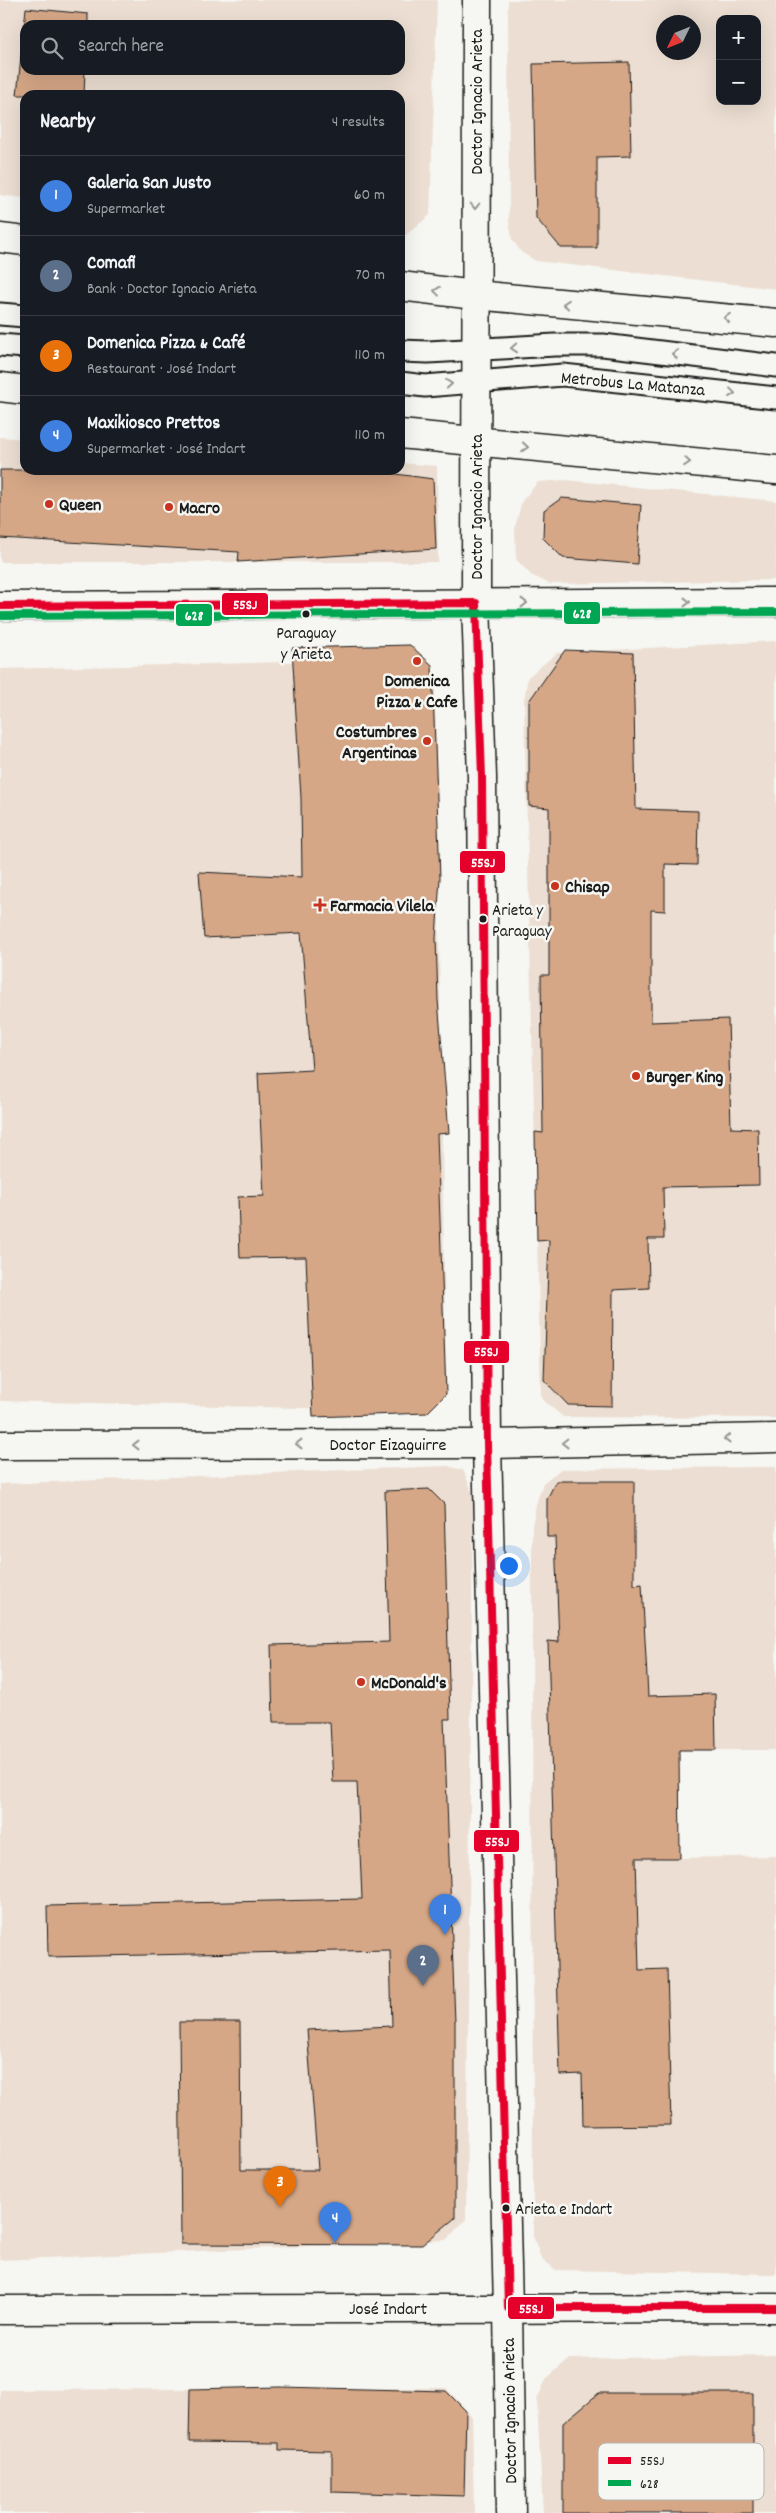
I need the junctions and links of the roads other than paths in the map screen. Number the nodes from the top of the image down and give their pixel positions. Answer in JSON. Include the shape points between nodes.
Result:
{"nodes":[{"id":1,"x":477,"y":0,"type":"edge"},
{"id":2,"x":0,"y":238,"type":"edge"},
{"id":3,"x":20,"y":240,"type":"edge"},
{"id":4,"x":405,"y":287,"type":"edge"},
{"id":5,"x":474,"y":295,"type":"junction"},
{"id":6,"x":0,"y":314,"type":"edge"},
{"id":7,"x":20,"y":316,"type":"edge"},
{"id":8,"x":776,"y":323,"type":"edge"},
{"id":9,"x":0,"y":345,"type":"edge"},
{"id":10,"x":20,"y":347,"type":"edge"},
{"id":11,"x":475,"y":350,"type":"junction"},
{"id":12,"x":405,"y":351,"type":"edge"},
{"id":13,"x":776,"y":366,"type":"edge"},
{"id":14,"x":476,"y":382,"type":"junction"},
{"id":15,"x":405,"y":384,"type":"edge"},
{"id":16,"x":0,"y":387,"type":"edge"},
{"id":17,"x":20,"y":389,"type":"edge"},
{"id":18,"x":776,"y":398,"type":"edge"},
{"id":19,"x":405,"y":435,"type":"edge"},
{"id":20,"x":476,"y":443,"type":"junction"},
{"id":21,"x":776,"y":470,"type":"edge"},
{"id":22,"x":776,"y":602,"type":"edge"},
{"id":23,"x":476,"y":603,"type":"junction"},
{"id":24,"x":0,"y":606,"type":"edge"},
{"id":25,"x":776,"y":1438,"type":"edge"},
{"id":26,"x":487,"y":1444,"type":"junction"},
{"id":27,"x":0,"y":1445,"type":"edge"},
{"id":28,"x":508,"y":2308,"type":"junction"},
{"id":29,"x":776,"y":2308,"type":"edge"},
{"id":30,"x":0,"y":2310,"type":"edge"},
{"id":31,"x":511,"y":2513,"type":"edge"}],
"edges":[{"from":1,"to":5,"type":"main road","name":"Doctor Ignacio Arieta","one_way":true},
{"from":2,"to":3,"type":"main road"},
{"from":5,"to":4,"type":"main road","one_way":true},
{"from":8,"to":5,"type":"main road","one_way":true},
{"from":5,"to":11,"type":"main road","name":"Doctor Ignacio Arieta"},
{"from":6,"to":7,"type":"lane"},
{"from":9,"to":10,"type":"lane"},
{"from":11,"to":12,"type":"lane","name":"Metrobus La Matanza"},
{"from":13,"to":11,"type":"lane","name":"Metrobus La Matanza","one_way":true,"via":[[603,345]]},
{"from":11,"to":14,"type":"main road","name":"Doctor Ignacio Arieta"},
{"from":15,"to":14,"type":"lane","name":"Metrobus La Matanza","one_way":true},
{"from":14,"to":18,"type":"lane","name":"Metrobus La Matanza","one_way":true,"via":[[563,375]]},
{"from":14,"to":20,"type":"main road","name":"Doctor Ignacio Arieta"},
{"from":16,"to":17,"type":"main road"},
{"from":19,"to":20,"type":"main road"},
{"from":20,"to":21,"type":"main road","one_way":true},
{"from":20,"to":23,"type":"main road","name":"Doctor Ignacio Arieta"},
{"from":23,"to":22,"type":"main road","one_way":true},
{"from":23,"to":24,"type":"main road"},
{"from":23,"to":26,"type":"main road","name":"Doctor Ignacio Arieta","via":[[482,777]]},
{"from":25,"to":26,"type":"main road","name":"Doctor Eizaguirre","one_way":true},
{"from":26,"to":27,"type":"main road","name":"Doctor Eizaguirre","one_way":true},
{"from":26,"to":28,"type":"main road","name":"Doctor Ignacio Arieta"},
{"from":28,"to":29,"type":"main road","name":"José Indart"},
{"from":28,"to":30,"type":"main road","name":"José Indart"},
{"from":28,"to":31,"type":"main road","name":"Doctor Ignacio Arieta"}]}
